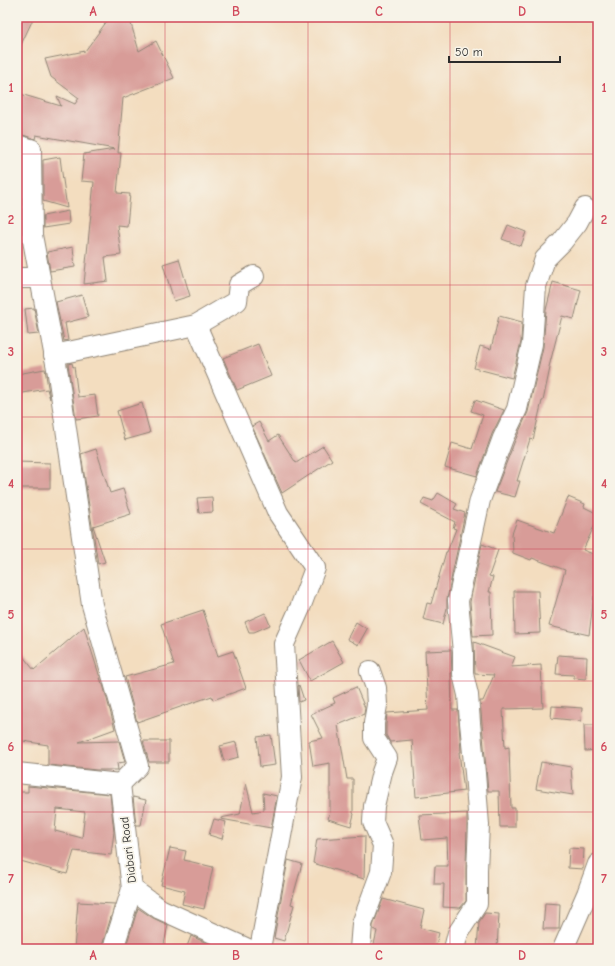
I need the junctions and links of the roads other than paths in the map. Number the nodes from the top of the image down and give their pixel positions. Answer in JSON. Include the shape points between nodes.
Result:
{"nodes":[{"id":1,"x":17,"y":145,"type":"edge"},
{"id":2,"x":585,"y":208,"type":"dead end"},
{"id":3,"x":254,"y":276,"type":"dead end"},
{"id":4,"x":17,"y":278,"type":"edge"},
{"id":5,"x":40,"y":278,"type":"junction"},
{"id":6,"x":196,"y":326,"type":"junction"},
{"id":7,"x":54,"y":355,"type":"junction"},
{"id":8,"x":370,"y":671,"type":"dead end"},
{"id":9,"x":17,"y":773,"type":"edge"},
{"id":10,"x":120,"y":784,"type":"junction"},
{"id":11,"x":598,"y":864,"type":"edge"},
{"id":12,"x":132,"y":889,"type":"junction"},
{"id":13,"x":113,"y":949,"type":"edge"},
{"id":14,"x":248,"y":949,"type":"edge"},
{"id":15,"x":260,"y":949,"type":"edge"},
{"id":16,"x":360,"y":949,"type":"edge"},
{"id":17,"x":454,"y":949,"type":"edge"},
{"id":18,"x":563,"y":949,"type":"edge"}],
"edges":[{"from":1,"to":5,"type":"street","via":[[31,149],[32,235]]},
{"from":2,"to":17,"type":"street","via":[[577,223],[545,259],[536,286],[532,344],[517,409],[503,438],[480,500],[458,601],[479,825],[477,904],[458,933]]},
{"from":3,"to":6,"type":"street","via":[[239,285],[238,302]]},
{"from":4,"to":5,"type":"street"},
{"from":5,"to":7,"type":"street"},
{"from":6,"to":7,"type":"street"},
{"from":6,"to":15,"type":"street","via":[[278,513],[315,568],[284,644],[292,777]]},
{"from":7,"to":10,"type":"street","via":[[92,605],[138,766]]},
{"from":8,"to":16,"type":"street","via":[[376,688],[374,738],[387,758],[374,806],[374,822],[383,845],[381,872],[362,924]]},
{"from":9,"to":10,"type":"street"},
{"from":10,"to":12,"type":"street","name":"Diabari Road"},
{"from":11,"to":18,"type":"street"},
{"from":12,"to":13,"type":"street"},
{"from":12,"to":14,"type":"street","name":"Diabari Road","via":[[160,909]]}]}
